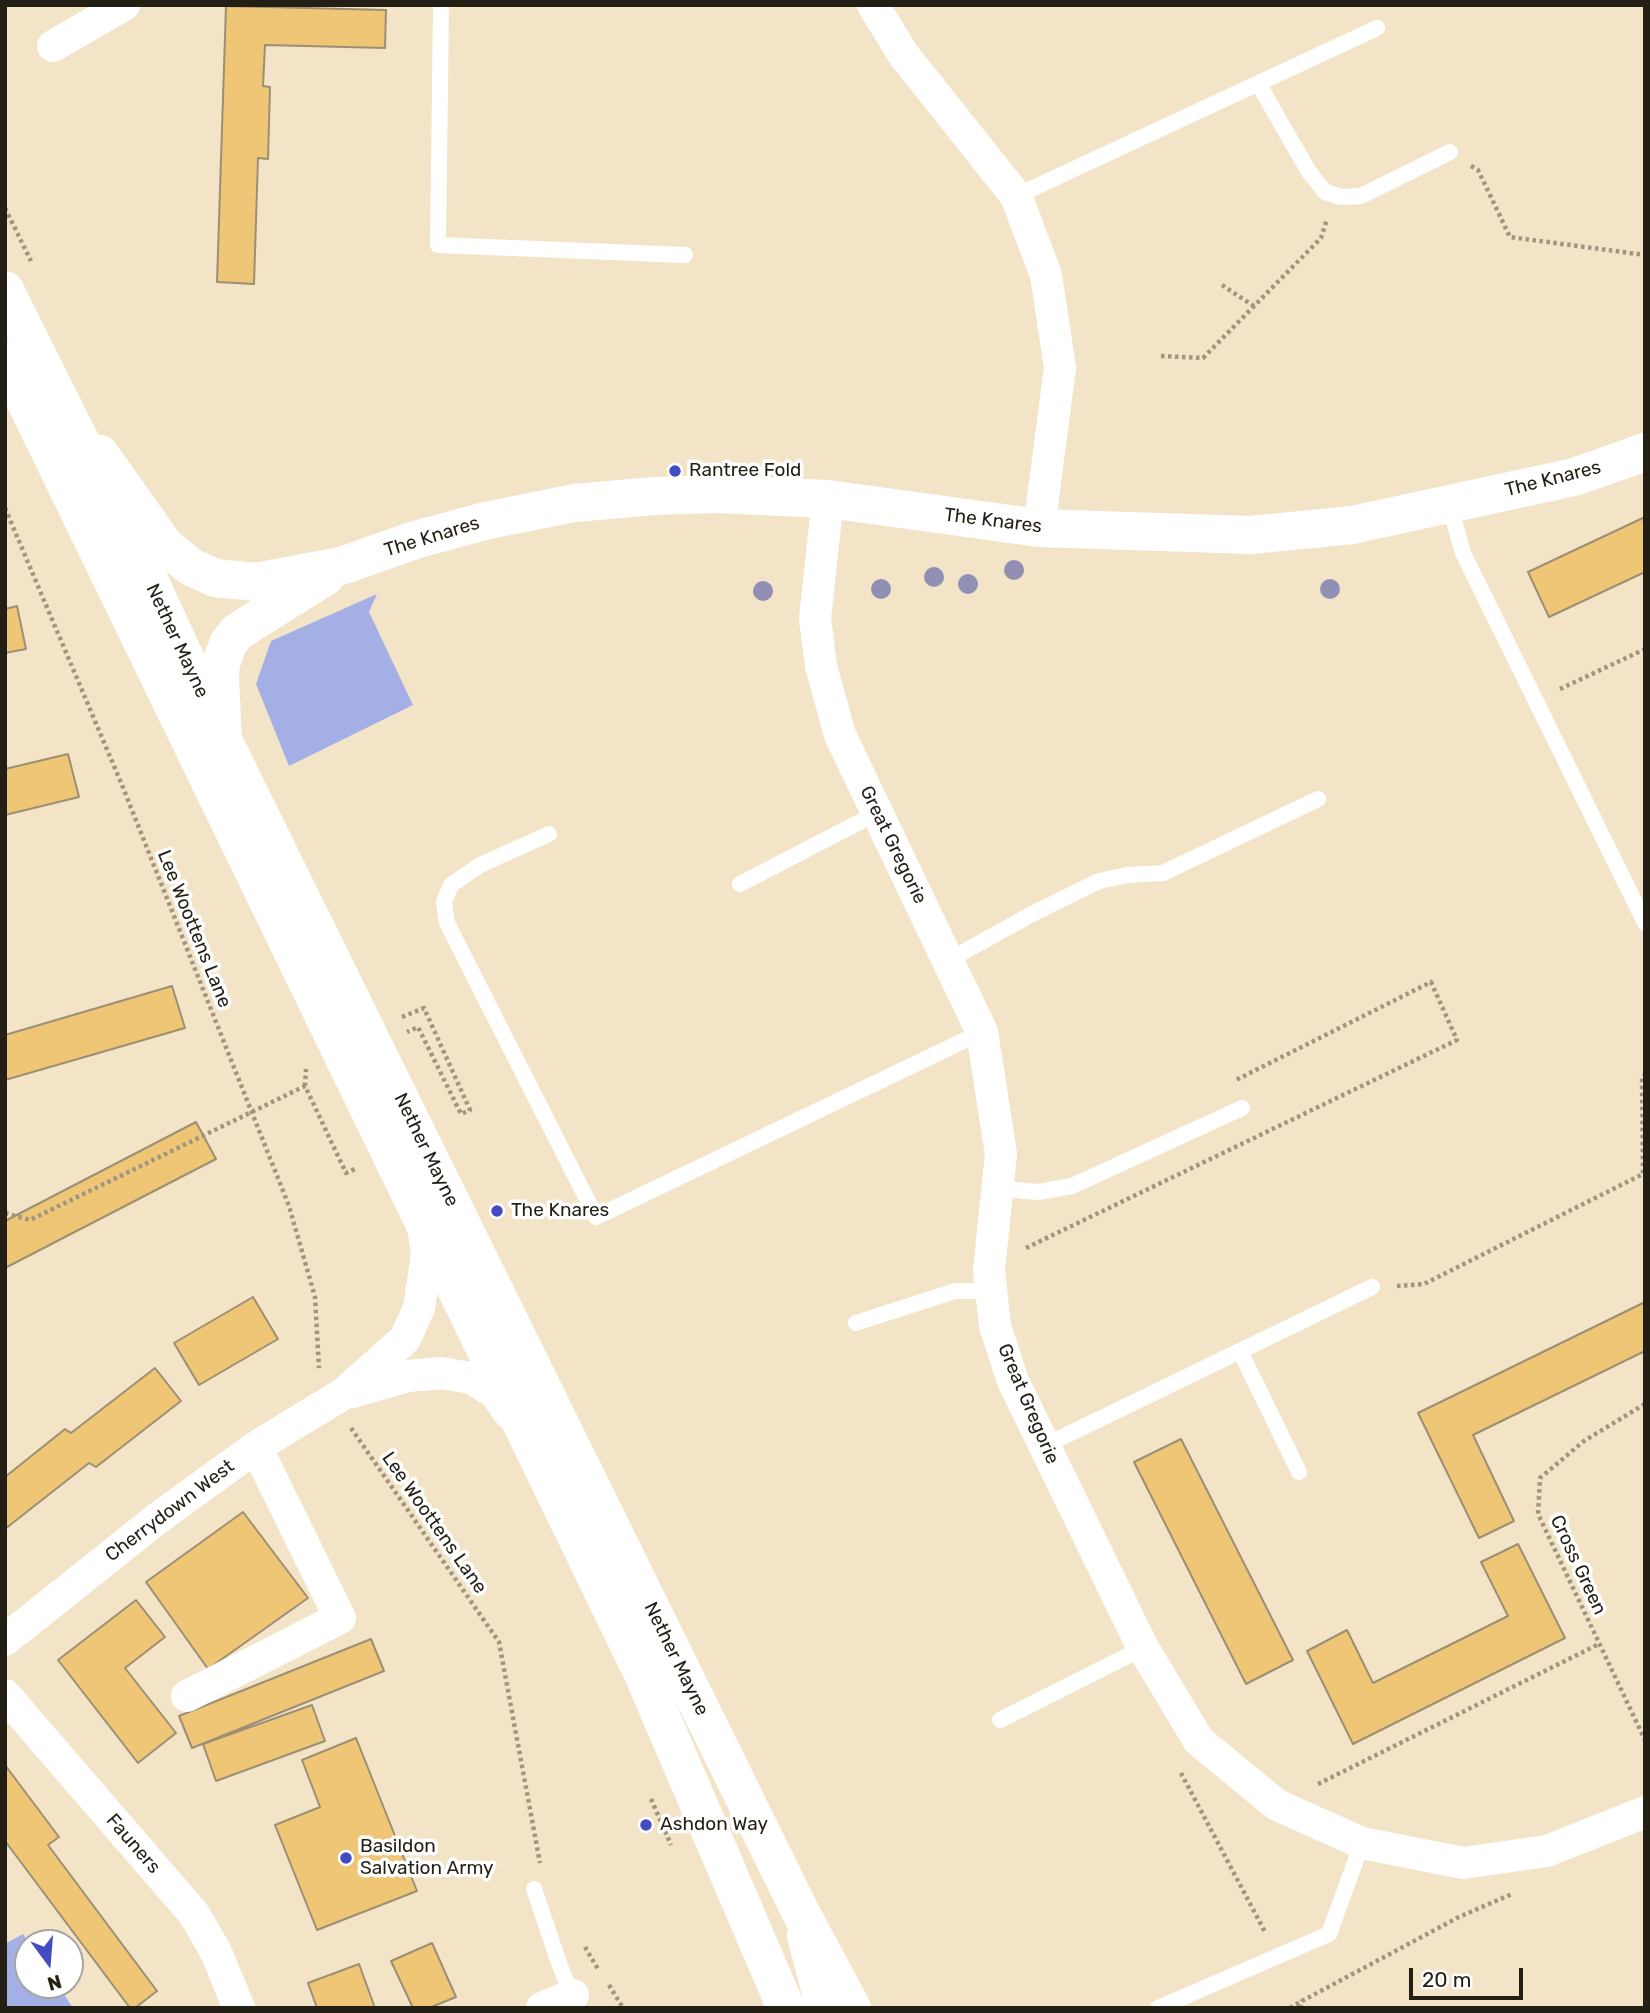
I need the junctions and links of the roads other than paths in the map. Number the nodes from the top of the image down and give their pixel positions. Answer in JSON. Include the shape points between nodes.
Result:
{"nodes":[{"id":1,"x":124,"y":5,"type":"edge"},
{"id":2,"x":441,"y":5,"type":"edge"},
{"id":3,"x":873,"y":5,"type":"edge"},
{"id":4,"x":1377,"y":28,"type":"dead end"},
{"id":5,"x":53,"y":46,"type":"dead end"},
{"id":6,"x":1259,"y":85,"type":"junction"},
{"id":7,"x":1450,"y":152,"type":"road end"},
{"id":8,"x":1016,"y":197,"type":"junction"},
{"id":9,"x":685,"y":255,"type":"dead end"},
{"id":10,"x":21,"y":280,"type":"edge"},
{"id":11,"x":5,"y":359,"type":"edge"},
{"id":12,"x":50,"y":381,"type":"junction"},
{"id":13,"x":1645,"y":452,"type":"edge"},
{"id":14,"x":828,"y":499,"type":"junction"},
{"id":15,"x":1449,"y":503,"type":"junction"},
{"id":16,"x":1039,"y":528,"type":"junction"},
{"id":17,"x":341,"y":566,"type":"junction"},
{"id":18,"x":223,"y":742,"type":"junction"},
{"id":19,"x":1318,"y":799,"type":"dead end"},
{"id":20,"x":877,"y":813,"type":"junction"},
{"id":21,"x":549,"y":834,"type":"dead end"},
{"id":22,"x":740,"y":884,"type":"dead end"},
{"id":23,"x":1645,"y":923,"type":"edge"},
{"id":24,"x":949,"y":960,"type":"junction"},
{"id":25,"x":982,"y":1032,"type":"junction"},
{"id":26,"x":1242,"y":1108,"type":"dead end"},
{"id":27,"x":997,"y":1188,"type":"junction"},
{"id":28,"x":422,"y":1214,"type":"junction"},
{"id":29,"x":1372,"y":1287,"type":"road end"},
{"id":30,"x":992,"y":1290,"type":"junction"},
{"id":31,"x":856,"y":1323,"type":"dead end"},
{"id":32,"x":1240,"y":1351,"type":"junction"},
{"id":33,"x":345,"y":1408,"type":"junction"},
{"id":34,"x":1044,"y":1446,"type":"junction"},
{"id":35,"x":256,"y":1447,"type":"junction"},
{"id":36,"x":537,"y":1452,"type":"junction"},
{"id":37,"x":1299,"y":1472,"type":"dead end"},
{"id":38,"x":5,"y":1640,"type":"edge"},
{"id":39,"x":1143,"y":1648,"type":"junction"},
{"id":40,"x":5,"y":1695,"type":"edge"},
{"id":41,"x":187,"y":1696,"type":"dead end"},
{"id":42,"x":1000,"y":1720,"type":"dead end"},
{"id":43,"x":1645,"y":1812,"type":"edge"},
{"id":44,"x":1362,"y":1843,"type":"junction"},
{"id":45,"x":534,"y":1889,"type":"dead end"},
{"id":46,"x":802,"y":1913,"type":"junction"},
{"id":47,"x":575,"y":2001,"type":"edge"},
{"id":48,"x":239,"y":2008,"type":"edge"},
{"id":49,"x":542,"y":2008,"type":"edge"},
{"id":50,"x":786,"y":2008,"type":"edge"},
{"id":51,"x":825,"y":2008,"type":"edge"},
{"id":52,"x":852,"y":2008,"type":"edge"},
{"id":53,"x":1158,"y":2008,"type":"edge"}],
"edges":[{"from":1,"to":5,"type":"street"},
{"from":2,"to":9,"type":"lane","via":[[438,245]]},
{"from":3,"to":8,"type":"street","via":[[902,54]]},
{"from":4,"to":6,"type":"lane"},
{"from":6,"to":7,"type":"lane","via":[[1325,192],[1361,196]]},
{"from":6,"to":8,"type":"lane"},
{"from":8,"to":16,"type":"street","via":[[1046,275],[1060,368]]},
{"from":10,"to":12,"type":"main road","name":"Nether Mayne"},
{"from":11,"to":28,"type":"main road","name":"Nether Mayne"},
{"from":12,"to":17,"type":"main road","name":"The Knares","via":[[165,546],[191,567],[215,578],[256,582]]},
{"from":12,"to":18,"type":"main road","name":"Nether Mayne"},
{"from":13,"to":15,"type":"main road","name":"The Knares","via":[[1574,477]]},
{"from":14,"to":16,"type":"main road","name":"The Knares"},
{"from":14,"to":17,"type":"main road","name":"The Knares","via":[[715,494],[574,503],[485,521]]},
{"from":14,"to":20,"type":"street","name":"Great Gregorie","via":[[815,618],[821,666],[840,735]]},
{"from":15,"to":16,"type":"main road","name":"The Knares","via":[[1352,525],[1251,535]]},
{"from":15,"to":23,"type":"lane","via":[[1463,553]]},
{"from":17,"to":18,"type":"main road","name":"The Knares","via":[[237,632],[228,644],[220,678]]},
{"from":18,"to":46,"type":"main road","name":"Nether Mayne"},
{"from":19,"to":24,"type":"lane","via":[[1163,873],[1099,881]]},
{"from":20,"to":22,"type":"lane"},
{"from":20,"to":24,"type":"street","name":"Great Gregorie"},
{"from":21,"to":25,"type":"lane","via":[[480,865],[451,885],[444,902],[447,923],[596,1217]]},
{"from":24,"to":25,"type":"street","name":"Great Gregorie"},
{"from":25,"to":27,"type":"street","name":"Great Gregorie","via":[[1001,1154]]},
{"from":26,"to":27,"type":"lane","via":[[1072,1186],[1038,1192]]},
{"from":27,"to":30,"type":"street","name":"Great Gregorie","via":[[989,1270]]},
{"from":28,"to":33,"type":"street","name":"Cherrydown West","via":[[426,1254],[419,1308],[405,1339]]},
{"from":28,"to":36,"type":"main road","name":"Nether Mayne"},
{"from":29,"to":32,"type":"lane"},
{"from":30,"to":31,"type":"lane","via":[[955,1291]]},
{"from":30,"to":34,"type":"street","name":"Great Gregorie","via":[[995,1326],[1013,1381]]},
{"from":32,"to":34,"type":"lane"},
{"from":32,"to":37,"type":"lane"},
{"from":33,"to":35,"type":"street","name":"Cherrydown West"},
{"from":33,"to":36,"type":"street","name":"Cherrydown West","via":[[408,1377],[442,1373],[471,1378],[495,1393]]},
{"from":34,"to":39,"type":"street","name":"Great Gregorie"},
{"from":35,"to":38,"type":"street","name":"Cherrydown West"},
{"from":35,"to":41,"type":"street","via":[[340,1618]]},
{"from":36,"to":50,"type":"main road","name":"Nether Mayne","via":[[642,1672]]},
{"from":39,"to":42,"type":"lane"},
{"from":39,"to":44,"type":"street","name":"Great Gregorie","via":[[1199,1741],[1277,1805]]},
{"from":40,"to":48,"type":"street","name":"Fauners","via":[[194,1914]]},
{"from":43,"to":44,"type":"street","name":"Great Gregorie","via":[[1547,1851],[1463,1863]]},
{"from":44,"to":53,"type":"lane","via":[[1329,1934]]},
{"from":45,"to":47,"type":"lane"},
{"from":46,"to":51,"type":"main road"},
{"from":46,"to":52,"type":"main road","name":"Nether Mayne"},
{"from":47,"to":49,"type":"street"}]}
